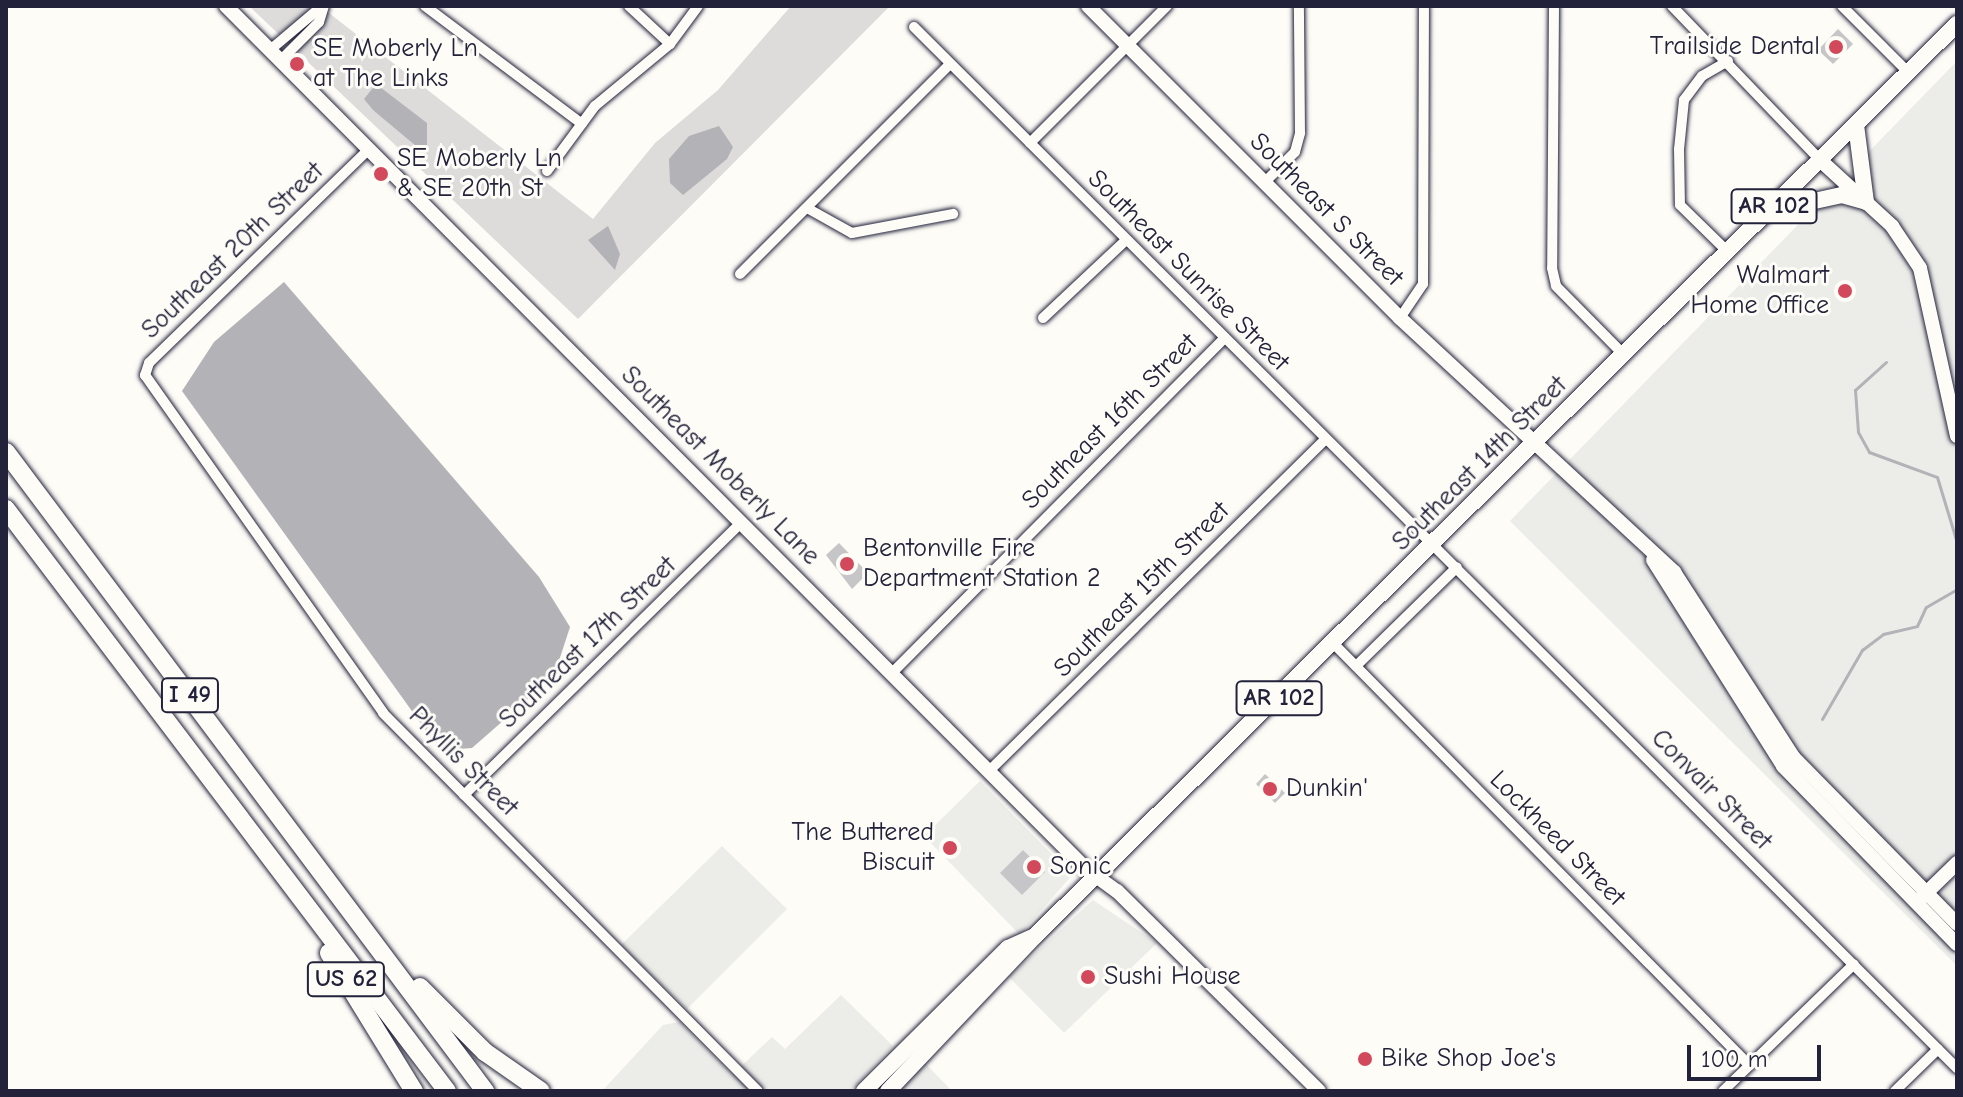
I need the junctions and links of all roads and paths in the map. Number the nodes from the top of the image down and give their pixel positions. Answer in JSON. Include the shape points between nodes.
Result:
{"nodes":[{"id":1,"x":226,"y":6,"type":"edge"},
{"id":2,"x":323,"y":6,"type":"edge"},
{"id":3,"x":425,"y":6,"type":"edge"},
{"id":4,"x":629,"y":6,"type":"edge"},
{"id":5,"x":698,"y":6,"type":"edge"},
{"id":6,"x":1088,"y":6,"type":"edge"},
{"id":7,"x":1167,"y":6,"type":"edge"},
{"id":8,"x":1299,"y":6,"type":"edge"},
{"id":9,"x":1424,"y":6,"type":"edge"},
{"id":10,"x":1554,"y":6,"type":"edge"},
{"id":11,"x":1672,"y":6,"type":"edge"},
{"id":12,"x":1842,"y":6,"type":"edge"},
{"id":13,"x":1957,"y":24,"type":"edge"},
{"id":14,"x":914,"y":27,"type":"dead end"},
{"id":15,"x":670,"y":44,"type":"junction"},
{"id":16,"x":1129,"y":47,"type":"junction"},
{"id":17,"x":270,"y":50,"type":"junction"},
{"id":18,"x":280,"y":61,"type":"junction"},
{"id":19,"x":1728,"y":61,"type":"junction"},
{"id":20,"x":950,"y":64,"type":"junction"},
{"id":21,"x":1908,"y":72,"type":"junction"},
{"id":22,"x":582,"y":124,"type":"junction"},
{"id":23,"x":1856,"y":125,"type":"junction"},
{"id":24,"x":1030,"y":143,"type":"junction"},
{"id":25,"x":367,"y":151,"type":"junction"},
{"id":26,"x":1820,"y":160,"type":"junction"},
{"id":27,"x":547,"y":171,"type":"dead end"},
{"id":28,"x":1265,"y":182,"type":"junction"},
{"id":29,"x":1866,"y":202,"type":"junction"},
{"id":30,"x":807,"y":208,"type":"junction"},
{"id":31,"x":1769,"y":211,"type":"junction"},
{"id":32,"x":953,"y":214,"type":"dead end"},
{"id":33,"x":1125,"y":241,"type":"junction"},
{"id":34,"x":1728,"y":252,"type":"junction"},
{"id":35,"x":740,"y":274,"type":"dead end"},
{"id":36,"x":1043,"y":318,"type":"dead end"},
{"id":37,"x":1400,"y":318,"type":"junction"},
{"id":38,"x":1225,"y":338,"type":"junction"},
{"id":39,"x":1624,"y":355,"type":"junction"},
{"id":40,"x":179,"y":429,"type":"joint"},
{"id":41,"x":1957,"y":436,"type":"edge"},
{"id":42,"x":1326,"y":439,"type":"junction"},
{"id":43,"x":1534,"y":444,"type":"junction"},
{"id":44,"x":6,"y":452,"type":"edge"},
{"id":45,"x":6,"y":509,"type":"edge"},
{"id":46,"x":742,"y":522,"type":"junction"},
{"id":47,"x":1434,"y":544,"type":"junction"},
{"id":48,"x":1457,"y":567,"type":"junction"},
{"id":49,"x":1334,"y":644,"type":"junction"},
{"id":50,"x":1356,"y":666,"type":"junction"},
{"id":51,"x":892,"y":673,"type":"junction"},
{"id":52,"x":988,"y":772,"type":"junction"},
{"id":53,"x":464,"y":795,"type":"junction"},
{"id":54,"x":1957,"y":863,"type":"edge"},
{"id":55,"x":278,"y":868,"type":"junction"},
{"id":56,"x":1097,"y":876,"type":"junction"},
{"id":57,"x":1921,"y":898,"type":"junction"},
{"id":58,"x":1957,"y":924,"type":"edge"},
{"id":59,"x":1035,"y":936,"type":"junction"},
{"id":60,"x":373,"y":939,"type":"junction"},
{"id":61,"x":1957,"y":944,"type":"edge"},
{"id":62,"x":1854,"y":964,"type":"junction"},
{"id":63,"x":1938,"y":1049,"type":"junction"},
{"id":64,"x":1749,"y":1065,"type":"junction"},
{"id":65,"x":1957,"y":1068,"type":"edge"},
{"id":66,"x":414,"y":1091,"type":"edge"},
{"id":67,"x":447,"y":1091,"type":"edge"},
{"id":68,"x":485,"y":1091,"type":"edge"},
{"id":69,"x":541,"y":1091,"type":"edge"},
{"id":70,"x":758,"y":1091,"type":"edge"},
{"id":71,"x":864,"y":1091,"type":"edge"},
{"id":72,"x":888,"y":1091,"type":"edge"},
{"id":73,"x":1319,"y":1091,"type":"edge"},
{"id":74,"x":1723,"y":1091,"type":"edge"},
{"id":75,"x":1895,"y":1091,"type":"edge"}],
"edges":[{"from":1,"to":17,"type":"street","name":"Southeast Moberly Lane"},
{"from":2,"to":17,"type":"street"},
{"from":2,"to":18,"type":"street","via":[[319,22]]},
{"from":3,"to":22,"type":"street"},
{"from":4,"to":15,"type":"street"},
{"from":5,"to":15,"type":"street"},
{"from":6,"to":16,"type":"street","name":"Southeast S Street"},
{"from":7,"to":16,"type":"street"},
{"from":8,"to":28,"type":"street","via":[[1300,133],[1295,152]]},
{"from":9,"to":37,"type":"street","via":[[1423,284]]},
{"from":10,"to":39,"type":"street","via":[[1552,268],[1556,286]]},
{"from":11,"to":19,"type":"street"},
{"from":12,"to":21,"type":"street"},
{"from":13,"to":21,"type":"main road","name":"Southeast 14th Street","number":"AR 102"},
{"from":14,"to":20,"type":"street","name":"Southeast Sunrise Street"},
{"from":15,"to":22,"type":"street"},
{"from":16,"to":24,"type":"street"},
{"from":16,"to":28,"type":"street","name":"Southeast S Street"},
{"from":17,"to":18,"type":"street","name":"Southeast Moberly Lane"},
{"from":18,"to":25,"type":"street","name":"Southeast Moberly Lane"},
{"from":19,"to":26,"type":"street"},
{"from":19,"to":34,"type":"street","via":[[1702,76],[1684,100],[1679,149],[1680,205]]},
{"from":20,"to":24,"type":"street","name":"Southeast Sunrise Street"},
{"from":20,"to":30,"type":"street"},
{"from":21,"to":23,"type":"main road","name":"Southeast 14th Street","number":"AR 102"},
{"from":22,"to":27,"type":"street"},
{"from":23,"to":26,"type":"main road","name":"Southeast 14th Street","number":"AR 102"},
{"from":23,"to":29,"type":"main road"},
{"from":24,"to":33,"type":"street","name":"Southeast Sunrise Street"},
{"from":25,"to":40,"type":"street","name":"Southeast 20th Street","via":[[149,363],[149,385]]},
{"from":25,"to":46,"type":"street","name":"Southeast Moberly Lane"},
{"from":26,"to":29,"type":"street"},
{"from":26,"to":31,"type":"main road","name":"Southeast 14th Street","number":"AR 102"},
{"from":28,"to":37,"type":"street","name":"Southeast S Street"},
{"from":29,"to":31,"type":"main road","via":[[1842,195]]},
{"from":29,"to":41,"type":"street","via":[[1920,268]]},
{"from":30,"to":32,"type":"street","via":[[852,233]]},
{"from":30,"to":35,"type":"street"},
{"from":31,"to":34,"type":"main road","name":"Southeast 14th Street","number":"AR 102"},
{"from":33,"to":36,"type":"street"},
{"from":33,"to":38,"type":"street","name":"Southeast Sunrise Street"},
{"from":34,"to":39,"type":"main road","name":"Southeast 14th Street","number":"AR 102"},
{"from":37,"to":43,"type":"street","name":"Southeast S Street"},
{"from":38,"to":42,"type":"street","name":"Southeast Sunrise Street"},
{"from":38,"to":51,"type":"street","name":"Southeast 16th Street"},
{"from":39,"to":43,"type":"main road","name":"Southeast 14th Street","number":"AR 102"},
{"from":40,"to":53,"type":"street","name":"Phyllis Street","via":[[383,713]]},
{"from":42,"to":47,"type":"street","name":"Southeast Sunrise Street"},
{"from":42,"to":52,"type":"street","name":"Southeast 15th Street"},
{"from":43,"to":47,"type":"main road","name":"Southeast 14th Street","number":"AR 102"},
{"from":43,"to":57,"type":"street","name":"Southeast S Street","via":[[1698,599],[1812,780]]},
{"from":44,"to":60,"type":"highway","number":"I 49"},
{"from":45,"to":55,"type":"highway","number":"I 49"},
{"from":46,"to":51,"type":"street","name":"Southeast Moberly Lane"},
{"from":46,"to":53,"type":"street","name":"Southeast 17th Street"},
{"from":47,"to":48,"type":"street","name":"Convair Street"},
{"from":47,"to":49,"type":"main road","name":"Southeast 14th Street","number":"AR 102"},
{"from":48,"to":50,"type":"street"},
{"from":48,"to":62,"type":"street","name":"Convair Street"},
{"from":49,"to":50,"type":"street","name":"Lockheed Street"},
{"from":49,"to":56,"type":"main road","name":"Southeast 14th Street","number":"AR 102"},
{"from":50,"to":64,"type":"street","name":"Lockheed Street"},
{"from":51,"to":52,"type":"street","name":"Southeast Moberly Lane"},
{"from":52,"to":56,"type":"street","name":"Southeast Moberly Lane"},
{"from":53,"to":70,"type":"street","name":"Phyllis Street"},
{"from":54,"to":57,"type":"street"},
{"from":55,"to":66,"type":"highway","number":"US 62"},
{"from":55,"to":67,"type":"highway","number":"I 49"},
{"from":56,"to":59,"type":"main road","name":"Southeast 14th Street","number":"AR 102"},
{"from":56,"to":73,"type":"street","name":"Southeast Moberly Lane"},
{"from":57,"to":58,"type":"street"},
{"from":57,"to":61,"type":"street"},
{"from":59,"to":71,"type":"main road","name":"Southeast 14th Street","number":"AR 102","via":[[1008,948]]},
{"from":59,"to":72,"type":"main road","name":"Southeast 14th Street","number":"AR 102"},
{"from":60,"to":68,"type":"highway","number":"I 49"},
{"from":60,"to":69,"type":"highway","number":"US 62","via":[[476,1045]]},
{"from":62,"to":63,"type":"street","name":"Convair Street"},
{"from":62,"to":64,"type":"street"},
{"from":63,"to":65,"type":"street","name":"Convair Street"},
{"from":63,"to":75,"type":"street"},
{"from":64,"to":74,"type":"street"}]}
